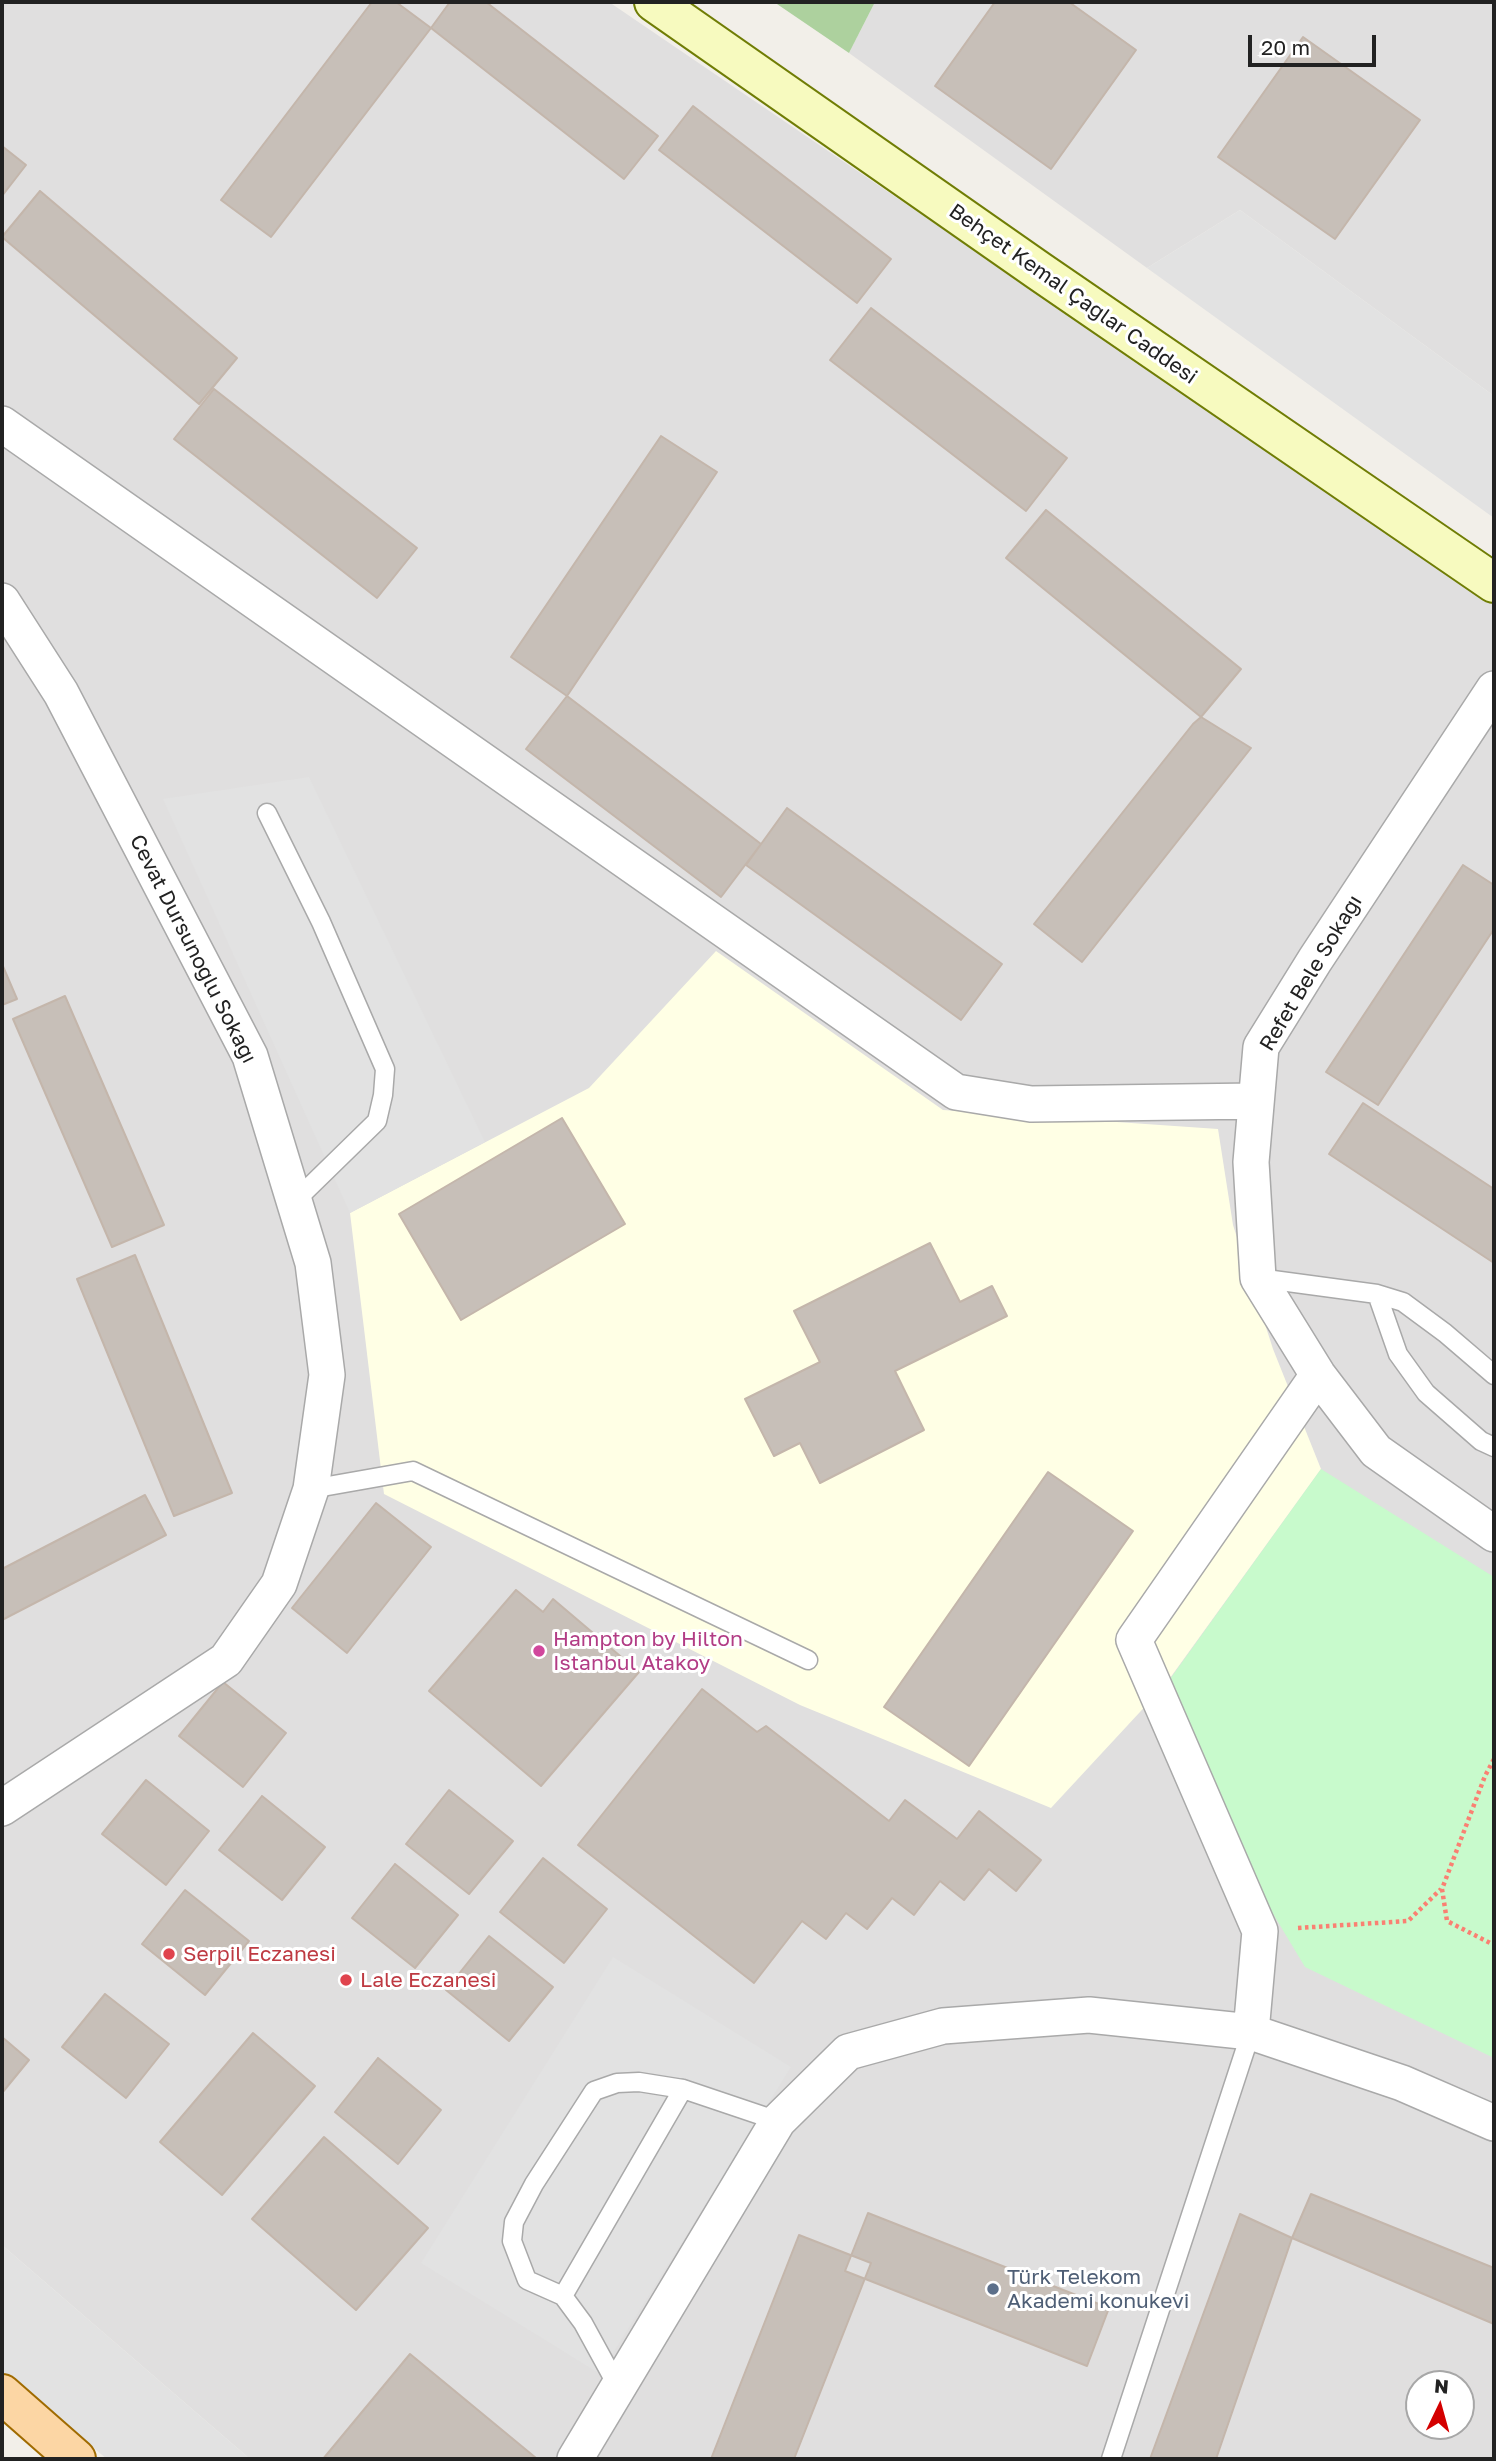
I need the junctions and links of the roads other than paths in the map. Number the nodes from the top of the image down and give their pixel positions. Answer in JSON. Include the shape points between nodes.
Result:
{"nodes":[{"id":1,"x":654,"y":2,"type":"edge"},
{"id":2,"x":2,"y":424,"type":"edge"},
{"id":3,"x":1494,"y":583,"type":"edge"},
{"id":4,"x":2,"y":601,"type":"edge"},
{"id":5,"x":1494,"y":689,"type":"edge"},
{"id":6,"x":267,"y":813,"type":"dead end"},
{"id":7,"x":1256,"y":1101,"type":"junction"},
{"id":8,"x":294,"y":1202,"type":"junction"},
{"id":9,"x":1258,"y":1278,"type":"junction"},
{"id":10,"x":1377,"y":1294,"type":"junction"},
{"id":11,"x":1318,"y":1375,"type":"junction"},
{"id":12,"x":1494,"y":1375,"type":"edge"},
{"id":13,"x":1494,"y":1447,"type":"edge"},
{"id":14,"x":311,"y":1489,"type":"junction"},
{"id":15,"x":1494,"y":1534,"type":"edge"},
{"id":16,"x":808,"y":1660,"type":"dead end"},
{"id":17,"x":2,"y":1808,"type":"edge"},
{"id":18,"x":1251,"y":2032,"type":"junction"},
{"id":19,"x":683,"y":2089,"type":"junction"},
{"id":20,"x":778,"y":2120,"type":"junction"},
{"id":21,"x":1494,"y":2123,"type":"edge"},
{"id":22,"x":563,"y":2297,"type":"junction"},
{"id":23,"x":618,"y":2387,"type":"junction"},
{"id":24,"x":2,"y":2394,"type":"edge"},
{"id":25,"x":76,"y":2459,"type":"edge"},
{"id":26,"x":575,"y":2459,"type":"edge"},
{"id":27,"x":1111,"y":2459,"type":"edge"}],
"edges":[{"from":1,"to":3,"type":"main road","name":"Behçet Kemal Çağlar Caddesi"},
{"from":2,"to":7,"type":"street","via":[[956,1092],[1031,1104]]},
{"from":4,"to":8,"type":"street","name":"Cevat Dursunoğlu Sokağı","via":[[61,693],[250,1056]]},
{"from":5,"to":7,"type":"street","name":"Refet Bele Sokağı","via":[[1261,1047]]},
{"from":6,"to":8,"type":"lane","via":[[385,1069],[377,1121]]},
{"from":7,"to":9,"type":"street","name":"Refet Bele Sokağı","via":[[1251,1162]]},
{"from":8,"to":14,"type":"street","name":"Cevat Dursunoğlu Sokağı","via":[[313,1264],[327,1375]]},
{"from":9,"to":10,"type":"lane"},
{"from":9,"to":11,"type":"street","name":"Refet Bele Sokağı"},
{"from":10,"to":12,"type":"lane","via":[[1403,1302]]},
{"from":10,"to":13,"type":"lane","via":[[1398,1354],[1426,1393]]},
{"from":11,"to":15,"type":"street","name":"Refet Bele Sokağı","via":[[1376,1451]]},
{"from":11,"to":18,"type":"street","via":[[1134,1640],[1260,1931]]},
{"from":14,"to":16,"type":"lane","via":[[414,1471]]},
{"from":14,"to":17,"type":"street","name":"Cevat Dursunoğlu Sokağı","via":[[279,1584],[226,1660]]},
{"from":18,"to":20,"type":"street","via":[[1089,2015],[943,2026],[848,2052]]},
{"from":18,"to":21,"type":"street","via":[[1402,2083]]},
{"from":18,"to":27,"type":"lane"},
{"from":19,"to":20,"type":"lane"},
{"from":19,"to":22,"type":"lane"},
{"from":19,"to":22,"type":"lane","via":[[639,2082],[594,2091],[524,2200],[512,2241],[527,2280]]},
{"from":20,"to":23,"type":"street"},
{"from":22,"to":23,"type":"lane","via":[[583,2323]]},
{"from":23,"to":26,"type":"street"},
{"from":24,"to":25,"type":"main road"}]}
